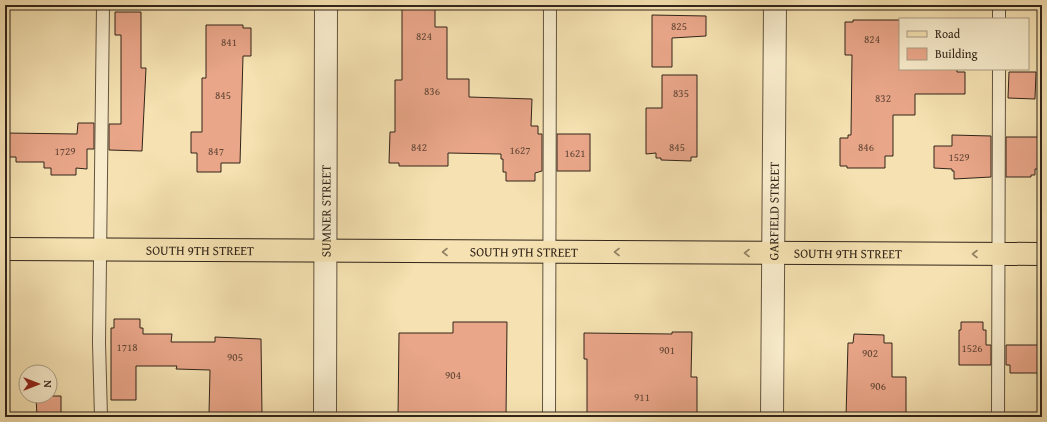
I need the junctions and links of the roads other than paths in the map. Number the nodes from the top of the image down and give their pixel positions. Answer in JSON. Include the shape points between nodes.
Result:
{"nodes":[{"id":1,"x":103,"y":5,"type":"edge"},
{"id":2,"x":326,"y":5,"type":"edge"},
{"id":3,"x":550,"y":5,"type":"edge"},
{"id":4,"x":775,"y":5,"type":"edge"},
{"id":5,"x":999,"y":5,"type":"edge"},
{"id":6,"x":999,"y":18,"type":"edge"},
{"id":7,"x":999,"y":70,"type":"edge"},
{"id":8,"x":5,"y":249,"type":"edge"},
{"id":9,"x":100,"y":249,"type":"junction"},
{"id":10,"x":324,"y":251,"type":"junction"},
{"id":11,"x":549,"y":252,"type":"junction"},
{"id":12,"x":773,"y":253,"type":"junction"},
{"id":13,"x":998,"y":254,"type":"junction"},
{"id":14,"x":1042,"y":254,"type":"edge"},
{"id":15,"x":101,"y":417,"type":"edge"},
{"id":16,"x":325,"y":417,"type":"edge"},
{"id":17,"x":549,"y":417,"type":"edge"},
{"id":18,"x":772,"y":417,"type":"edge"},
{"id":19,"x":998,"y":417,"type":"edge"}],
"edges":[{"from":1,"to":9,"type":"lane"},
{"from":2,"to":10,"type":"street","name":"SUMNER STREET"},
{"from":3,"to":11,"type":"lane"},
{"from":4,"to":12,"type":"street","name":"GARFIELD STREET"},
{"from":5,"to":6,"type":"lane"},
{"from":7,"to":13,"type":"lane"},
{"from":8,"to":9,"type":"main road","name":"SOUTH 9TH STREET"},
{"from":9,"to":10,"type":"main road","name":"SOUTH 9TH STREET"},
{"from":9,"to":15,"type":"lane"},
{"from":11,"to":10,"type":"main road","name":"SOUTH 9TH STREET","one_way":true},
{"from":10,"to":16,"type":"street","name":"SUMNER STREET"},
{"from":12,"to":11,"type":"main road","name":"SOUTH 9TH STREET","one_way":true},
{"from":11,"to":17,"type":"lane"},
{"from":13,"to":12,"type":"main road","name":"SOUTH 9TH STREET","one_way":true},
{"from":12,"to":18,"type":"street","name":"GARFIELD STREET"},
{"from":13,"to":14,"type":"main road","name":"SOUTH 9TH STREET"},
{"from":13,"to":19,"type":"lane"}]}
